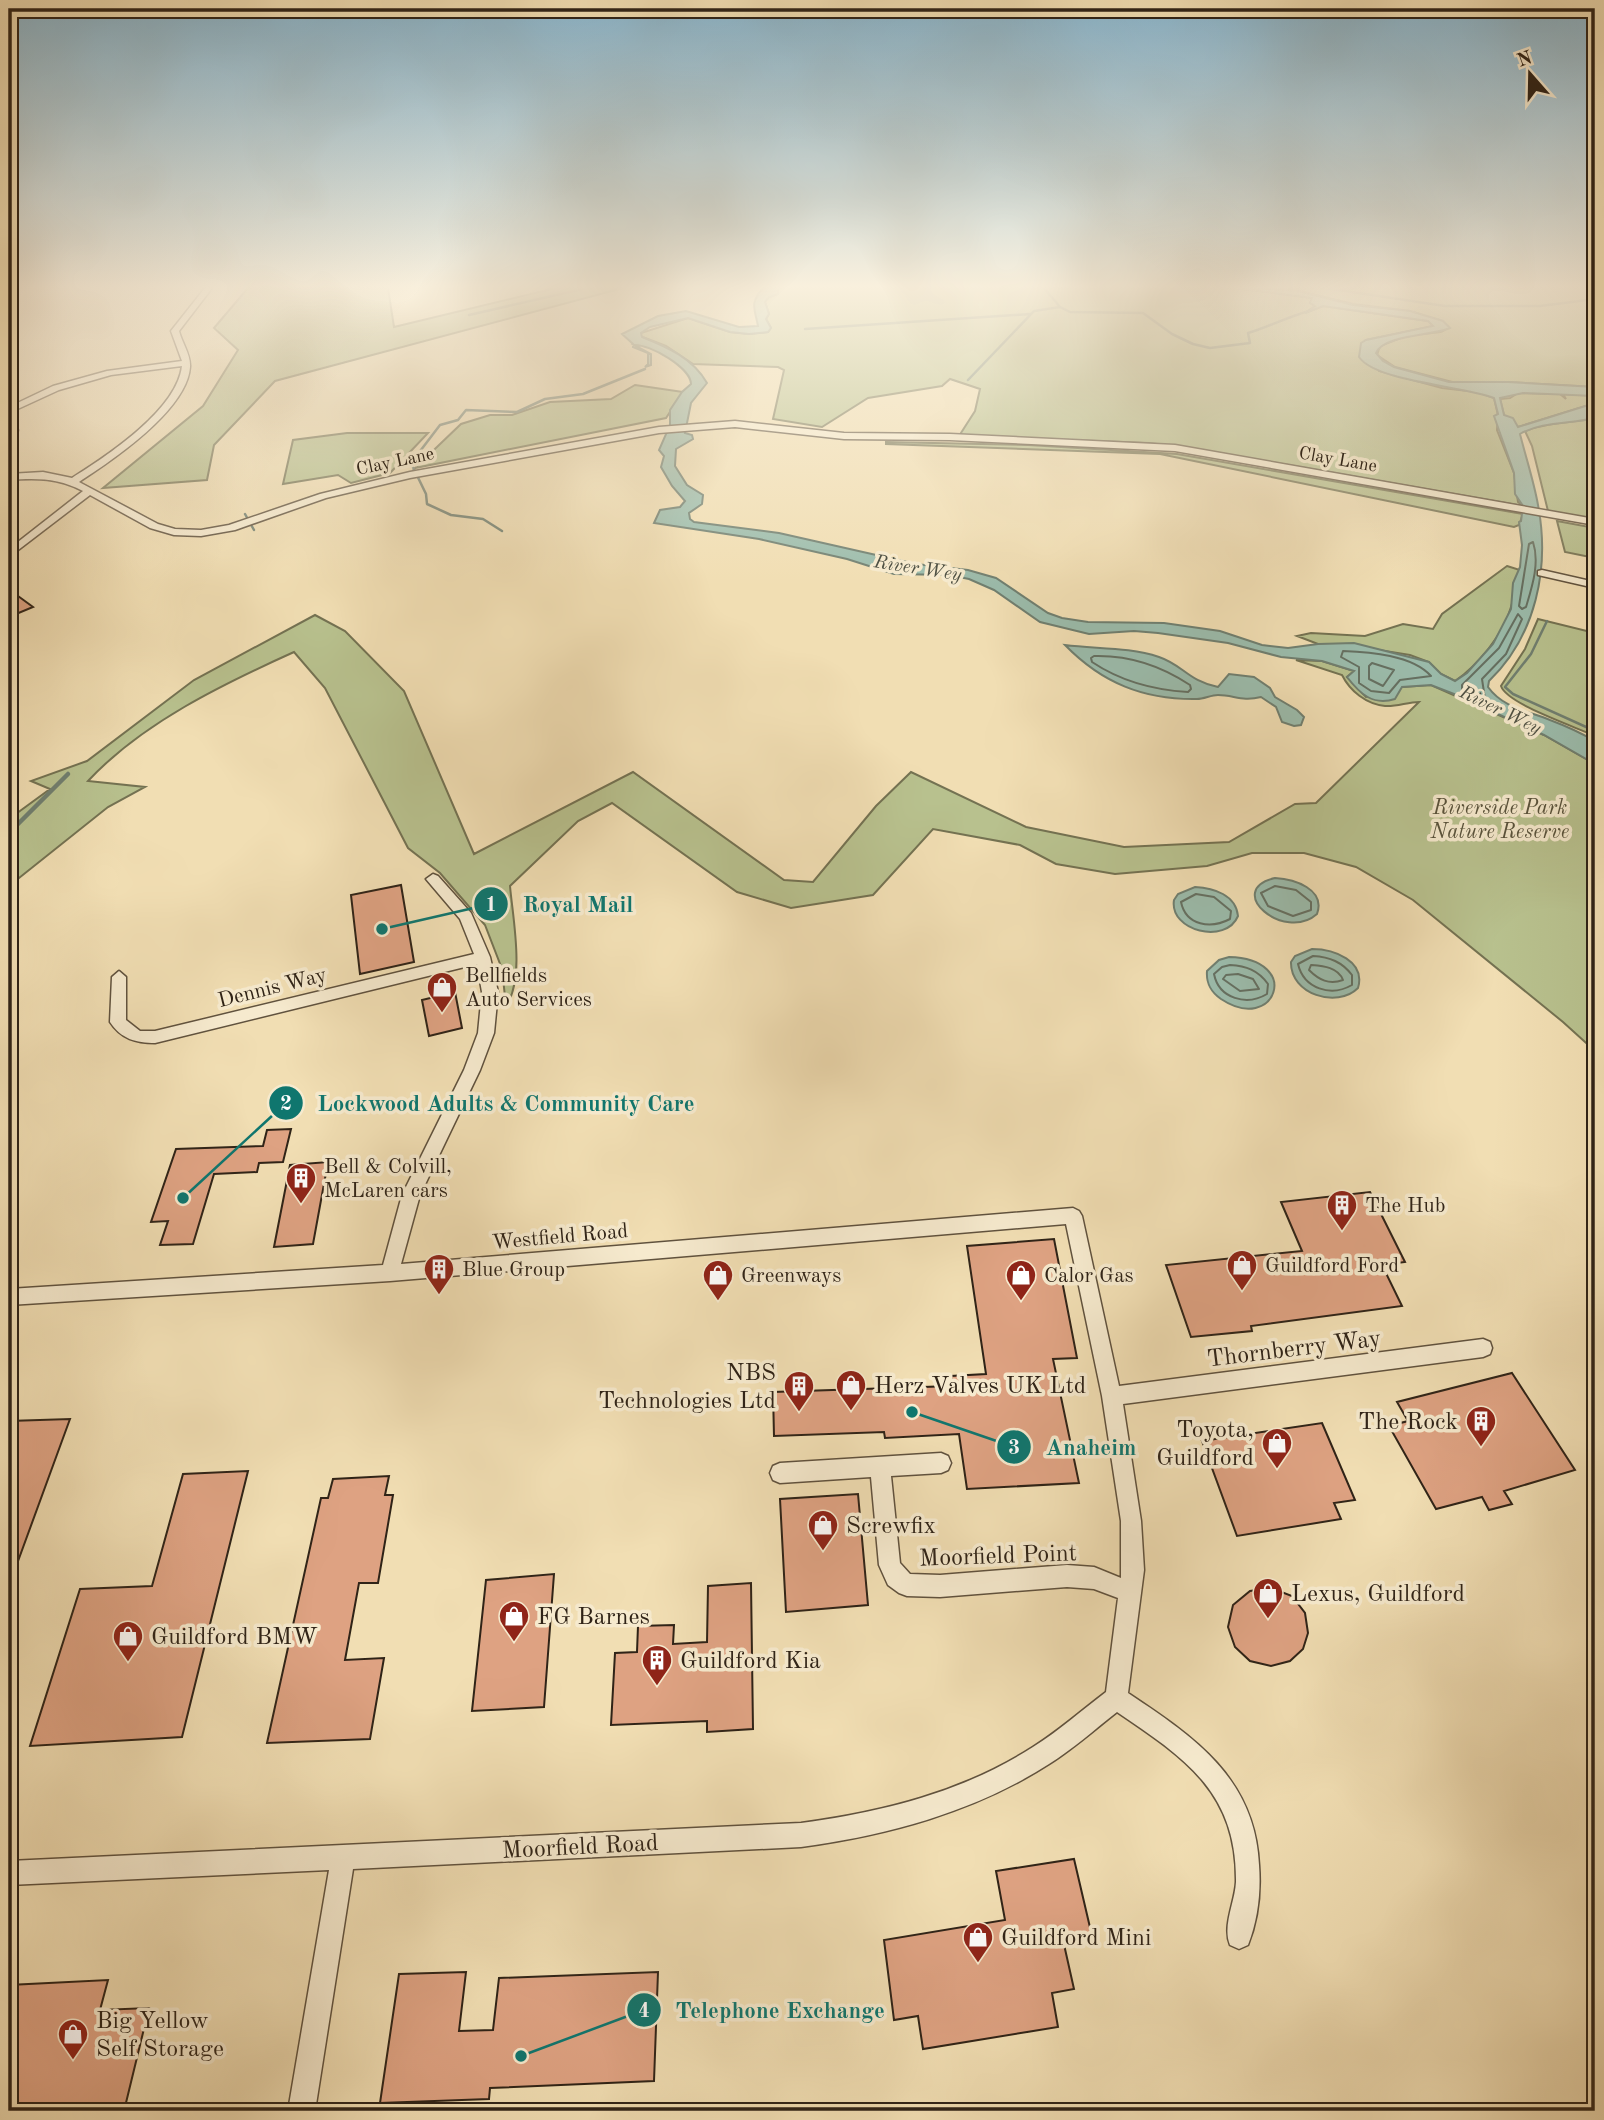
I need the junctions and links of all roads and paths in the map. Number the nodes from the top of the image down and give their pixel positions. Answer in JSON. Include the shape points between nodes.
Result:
{"nodes":[{"id":1,"x":60,"y":387,"type":"edge"},
{"id":2,"x":167,"y":387,"type":"edge"},
{"id":3,"x":180,"y":387,"type":"edge"},
{"id":4,"x":166,"y":391,"type":"dead end"},
{"id":5,"x":9,"y":410,"type":"edge"},
{"id":6,"x":9,"y":425,"type":"edge"},
{"id":7,"x":10,"y":442,"type":"edge"},
{"id":8,"x":9,"y":477,"type":"edge"},
{"id":9,"x":73,"y":481,"type":"junction"},
{"id":10,"x":89,"y":491,"type":"junction"},
{"id":11,"x":1591,"y":521,"type":"edge"},
{"id":12,"x":9,"y":554,"type":"edge"},
{"id":13,"x":1542,"y":573,"type":"dead end"},
{"id":14,"x":1595,"y":584,"type":"edge"},
{"id":15,"x":433,"y":879,"type":"dead end"},
{"id":16,"x":483,"y":957,"type":"junction"},
{"id":17,"x":119,"y":977,"type":"dead end"},
{"id":18,"x":390,"y":1273,"type":"junction"},
{"id":19,"x":9,"y":1297,"type":"edge"},
{"id":20,"x":1483,"y":1348,"type":"dead end"},
{"id":21,"x":1112,"y":1396,"type":"junction"},
{"id":22,"x":941,"y":1463,"type":"dead end"},
{"id":23,"x":880,"y":1468,"type":"junction"},
{"id":24,"x":780,"y":1473,"type":"dead end"},
{"id":25,"x":1130,"y":1592,"type":"junction"},
{"id":26,"x":1116,"y":1698,"type":"junction"},
{"id":27,"x":343,"y":1857,"type":"junction"},
{"id":28,"x":9,"y":1873,"type":"edge"},
{"id":29,"x":1239,"y":1936,"type":"dead end"},
{"id":30,"x":302,"y":2111,"type":"edge"}],
"edges":[{"from":1,"to":5,"type":"street"},
{"from":2,"to":4,"type":"street"},
{"from":3,"to":9,"type":"street","via":[[169,404]]},
{"from":6,"to":7,"type":"street","via":[[14,430]]},
{"from":8,"to":9,"type":"street","name":"Clay Lane","via":[[49,475]]},
{"from":9,"to":10,"type":"street","name":"Clay Lane"},
{"from":10,"to":11,"type":"street","name":"Clay Lane","via":[[155,526],[201,533],[416,474],[667,429],[748,424],[844,436],[1156,446]]},
{"from":10,"to":12,"type":"street"},
{"from":13,"to":14,"type":"street"},
{"from":15,"to":16,"type":"street","via":[[466,918]]},
{"from":16,"to":17,"type":"street","name":"Dennis Way","via":[[155,1037],[137,1037],[118,1022]]},
{"from":16,"to":18,"type":"street","via":[[491,992],[485,1034],[411,1195]]},
{"from":18,"to":19,"type":"street","name":"Westfield Road"},
{"from":18,"to":21,"type":"street","name":"Westfield Road","via":[[1073,1216]]},
{"from":20,"to":21,"type":"street","name":"Thornberry Way"},
{"from":21,"to":25,"type":"street","via":[[1131,1521]]},
{"from":22,"to":23,"type":"street"},
{"from":23,"to":24,"type":"street"},
{"from":23,"to":25,"type":"street","name":"Moorfield Point","via":[[890,1565],[907,1585],[1066,1576],[1094,1578]]},
{"from":25,"to":26,"type":"street"},
{"from":26,"to":27,"type":"street","name":"Moorfield Road","via":[[1040,1756],[985,1786],[915,1814],[853,1829]]},
{"from":26,"to":29,"type":"street","via":[[1171,1735],[1212,1771],[1234,1805],[1247,1845],[1248,1885]]},
{"from":27,"to":28,"type":"street","name":"Moorfield Road"},
{"from":27,"to":30,"type":"street"}]}
